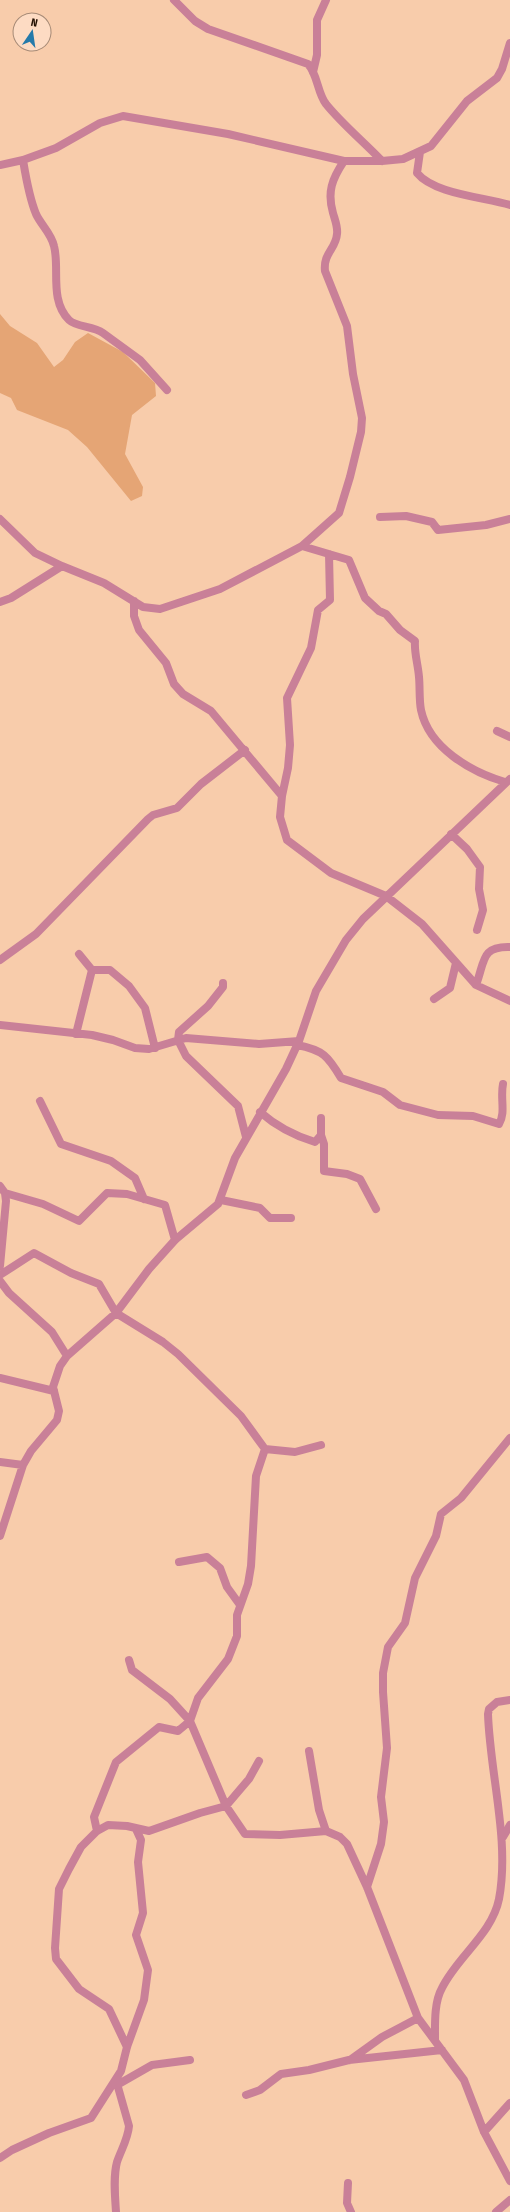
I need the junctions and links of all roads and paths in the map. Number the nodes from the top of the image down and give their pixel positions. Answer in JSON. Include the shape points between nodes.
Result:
{"nodes":[{"id":1,"x":174,"y":0,"type":"edge"},
{"id":2,"x":326,"y":0,"type":"edge"},
{"id":3,"x":510,"y":43,"type":"edge"},
{"id":4,"x":313,"y":72,"type":"junction"},
{"id":5,"x":420,"y":152,"type":"junction"},
{"id":6,"x":23,"y":160,"type":"junction"},
{"id":7,"x":344,"y":161,"type":"junction"},
{"id":8,"x":382,"y":161,"type":"junction"},
{"id":9,"x":0,"y":165,"type":"edge"},
{"id":10,"x":510,"y":205,"type":"edge"},
{"id":11,"x":167,"y":390,"type":"dead end"},
{"id":12,"x":380,"y":517,"type":"dead end"},
{"id":13,"x":0,"y":519,"type":"edge"},
{"id":14,"x":510,"y":519,"type":"edge"},
{"id":15,"x":302,"y":546,"type":"junction"},
{"id":16,"x":329,"y":554,"type":"junction"},
{"id":17,"x":62,"y":566,"type":"junction"},
{"id":18,"x":134,"y":601,"type":"junction"},
{"id":19,"x":0,"y":602,"type":"edge"},
{"id":20,"x":497,"y":731,"type":"dead end"},
{"id":21,"x":510,"y":737,"type":"edge"},
{"id":22,"x":245,"y":750,"type":"junction"},
{"id":23,"x":508,"y":780,"type":"edge"},
{"id":24,"x":282,"y":796,"type":"junction"},
{"id":25,"x":451,"y":834,"type":"junction"},
{"id":26,"x":386,"y":896,"type":"junction"},
{"id":27,"x":477,"y":930,"type":"dead end"},
{"id":28,"x":510,"y":946,"type":"edge"},
{"id":29,"x":79,"y":954,"type":"dead end"},
{"id":30,"x":0,"y":960,"type":"edge"},
{"id":31,"x":456,"y":963,"type":"junction"},
{"id":32,"x":92,"y":970,"type":"junction"},
{"id":33,"x":223,"y":983,"type":"dead end"},
{"id":34,"x":476,"y":985,"type":"junction"},
{"id":35,"x":434,"y":998,"type":"dead end"},
{"id":36,"x":510,"y":1001,"type":"edge"},
{"id":37,"x":0,"y":1025,"type":"edge"},
{"id":38,"x":76,"y":1034,"type":"junction"},
{"id":39,"x":178,"y":1040,"type":"junction"},
{"id":40,"x":298,"y":1043,"type":"junction"},
{"id":41,"x":155,"y":1048,"type":"junction"},
{"id":42,"x":503,"y":1084,"type":"dead end"},
{"id":43,"x":40,"y":1101,"type":"dead end"},
{"id":44,"x":260,"y":1112,"type":"junction"},
{"id":45,"x":321,"y":1118,"type":"dead end"},
{"id":46,"x":320,"y":1135,"type":"junction"},
{"id":47,"x":246,"y":1137,"type":"junction"},
{"id":48,"x":3,"y":1190,"type":"edge"},
{"id":49,"x":144,"y":1199,"type":"junction"},
{"id":50,"x":221,"y":1200,"type":"junction"},
{"id":51,"x":376,"y":1209,"type":"dead end"},
{"id":52,"x":291,"y":1218,"type":"dead end"},
{"id":53,"x":175,"y":1240,"type":"junction"},
{"id":54,"x":0,"y":1266,"type":"edge"},
{"id":55,"x":0,"y":1275,"type":"edge"},
{"id":56,"x":0,"y":1281,"type":"edge"},
{"id":57,"x":116,"y":1313,"type":"junction"},
{"id":58,"x":67,"y":1356,"type":"junction"},
{"id":59,"x":0,"y":1378,"type":"edge"},
{"id":60,"x":54,"y":1391,"type":"junction"},
{"id":61,"x":510,"y":1438,"type":"edge"},
{"id":62,"x":321,"y":1445,"type":"dead end"},
{"id":63,"x":265,"y":1449,"type":"junction"},
{"id":64,"x":0,"y":1462,"type":"edge"},
{"id":65,"x":23,"y":1465,"type":"junction"},
{"id":66,"x":0,"y":1536,"type":"edge"},
{"id":67,"x":179,"y":1562,"type":"dead end"},
{"id":68,"x":240,"y":1605,"type":"junction"},
{"id":69,"x":129,"y":1660,"type":"dead end"},
{"id":70,"x":510,"y":1700,"type":"edge"},
{"id":71,"x":190,"y":1721,"type":"junction"},
{"id":72,"x":309,"y":1751,"type":"dead end"},
{"id":73,"x":259,"y":1761,"type":"dead end"},
{"id":74,"x":226,"y":1806,"type":"junction"},
{"id":75,"x":510,"y":1825,"type":"edge"},
{"id":76,"x":136,"y":1829,"type":"junction"},
{"id":77,"x":97,"y":1831,"type":"junction"},
{"id":78,"x":326,"y":1831,"type":"junction"},
{"id":79,"x":503,"y":1837,"type":"junction"},
{"id":80,"x":367,"y":1887,"type":"junction"},
{"id":81,"x":418,"y":2018,"type":"junction"},
{"id":82,"x":435,"y":2039,"type":"junction"},
{"id":83,"x":127,"y":2047,"type":"junction"},
{"id":84,"x":442,"y":2050,"type":"junction"},
{"id":85,"x":190,"y":2060,"type":"dead end"},
{"id":86,"x":349,"y":2060,"type":"junction"},
{"id":87,"x":117,"y":2082,"type":"junction"},
{"id":88,"x":246,"y":2095,"type":"dead end"},
{"id":89,"x":510,"y":2103,"type":"edge"},
{"id":90,"x":484,"y":2132,"type":"junction"},
{"id":91,"x":0,"y":2158,"type":"edge"},
{"id":92,"x":510,"y":2181,"type":"edge"},
{"id":93,"x":348,"y":2183,"type":"dead end"},
{"id":94,"x":510,"y":2200,"type":"edge"},
{"id":95,"x":116,"y":2212,"type":"edge"},
{"id":96,"x":350,"y":2212,"type":"edge"},
{"id":97,"x":496,"y":2212,"type":"edge"}],
"edges":[{"from":1,"to":4,"type":"street","via":[[195,21],[208,29],[284,58],[306,63]]},
{"from":2,"to":4,"type":"street","via":[[317,20],[317,55]]},
{"from":3,"to":5,"type":"street","via":[[500,74],[467,101],[431,146]]},
{"from":4,"to":8,"type":"street","via":[[325,103]]},
{"from":5,"to":8,"type":"street"},
{"from":5,"to":10,"type":"street","via":[[418,173],[423,180]]},
{"from":6,"to":7,"type":"street","via":[[56,148],[100,123],[123,116],[228,134]]},
{"from":6,"to":9,"type":"street"},
{"from":6,"to":11,"type":"street","via":[[25,178],[36,214],[49,232],[54,247],[55,284],[67,318],[74,323],[97,329],[133,355]]},
{"from":7,"to":8,"type":"street"},
{"from":7,"to":15,"type":"street","via":[[330,186],[329,197],[338,234],[324,263],[347,326],[363,425],[340,511]]},
{"from":12,"to":14,"type":"street","via":[[406,516],[432,522],[438,530],[486,525]]},
{"from":13,"to":17,"type":"street","via":[[35,553]]},
{"from":15,"to":16,"type":"street"},
{"from":15,"to":18,"type":"street","via":[[220,589],[160,609],[143,607]]},
{"from":16,"to":23,"type":"street","via":[[349,560],[365,598],[415,641],[421,710],[428,729],[455,758],[485,776]]},
{"from":16,"to":24,"type":"street","via":[[330,600],[318,610],[311,648],[287,698],[290,745]]},
{"from":17,"to":18,"type":"street","via":[[104,583]]},
{"from":17,"to":19,"type":"street","via":[[11,598]]},
{"from":18,"to":22,"type":"street","via":[[134,616],[139,630],[166,663],[174,684],[183,694],[211,711]]},
{"from":20,"to":21,"type":"street"},
{"from":22,"to":24,"type":"street"},
{"from":22,"to":30,"type":"street","via":[[201,784],[177,808],[153,815],[36,934]]},
{"from":23,"to":25,"type":"street"},
{"from":24,"to":26,"type":"street","via":[[280,817],[287,840],[331,873]]},
{"from":25,"to":26,"type":"street"},
{"from":25,"to":27,"type":"street","via":[[467,849],[480,867],[479,889],[483,910]]},
{"from":26,"to":31,"type":"street","via":[[422,924]]},
{"from":26,"to":40,"type":"street","via":[[346,940],[316,991]]},
{"from":28,"to":34,"type":"street","via":[[495,946],[487,952]]},
{"from":29,"to":32,"type":"street"},
{"from":31,"to":34,"type":"street"},
{"from":31,"to":35,"type":"street","via":[[450,988]]},
{"from":32,"to":38,"type":"street"},
{"from":32,"to":41,"type":"street","via":[[110,970],[129,986],[144,1008]]},
{"from":33,"to":39,"type":"street","via":[[223,987],[208,1006],[179,1032]]},
{"from":34,"to":36,"type":"street"},
{"from":37,"to":38,"type":"street"},
{"from":38,"to":41,"type":"street","via":[[113,1040],[135,1048]]},
{"from":39,"to":40,"type":"street","via":[[196,1038],[259,1044]]},
{"from":39,"to":41,"type":"street"},
{"from":39,"to":47,"type":"street","via":[[186,1056],[238,1106]]},
{"from":40,"to":42,"type":"street","via":[[322,1053],[341,1078],[383,1092],[400,1105],[438,1115],[473,1116],[499,1124],[503,1118]]},
{"from":40,"to":44,"type":"street","via":[[286,1069]]},
{"from":43,"to":49,"type":"street","via":[[60,1144],[111,1161],[135,1178]]},
{"from":44,"to":46,"type":"street","via":[[271,1122],[297,1136],[315,1142]]},
{"from":44,"to":47,"type":"street"},
{"from":45,"to":46,"type":"street"},
{"from":46,"to":51,"type":"street","via":[[324,1144],[324,1170],[360,1178]]},
{"from":47,"to":50,"type":"street","via":[[235,1158]]},
{"from":48,"to":49,"type":"street","via":[[43,1204],[79,1221],[107,1193],[127,1194]]},
{"from":48,"to":54,"type":"street"},
{"from":49,"to":53,"type":"street","via":[[164,1205]]},
{"from":50,"to":52,"type":"street","via":[[260,1208],[270,1218]]},
{"from":50,"to":53,"type":"street","via":[[215,1209]]},
{"from":53,"to":57,"type":"street","via":[[149,1268]]},
{"from":55,"to":57,"type":"street","via":[[34,1253],[71,1273],[99,1284]]},
{"from":56,"to":58,"type":"street","via":[[9,1293],[52,1332]]},
{"from":57,"to":58,"type":"street"},
{"from":57,"to":63,"type":"street","via":[[178,1354],[241,1416]]},
{"from":58,"to":60,"type":"street","via":[[56,1375]]},
{"from":59,"to":60,"type":"street"},
{"from":60,"to":65,"type":"street","via":[[57,1420],[31,1451]]},
{"from":61,"to":80,"type":"street","via":[[461,1498],[441,1514],[436,1536],[415,1578],[405,1623],[388,1648],[384,1665],[383,1692],[387,1748],[381,1797],[384,1822],[381,1844]]},
{"from":62,"to":63,"type":"street","via":[[295,1452]]},
{"from":63,"to":68,"type":"street","via":[[256,1476],[252,1566]]},
{"from":64,"to":65,"type":"street"},
{"from":65,"to":66,"type":"street"},
{"from":67,"to":68,"type":"street","via":[[207,1557],[220,1568],[227,1587]]},
{"from":68,"to":71,"type":"street","via":[[237,1615],[237,1636],[228,1659],[198,1698]]},
{"from":69,"to":71,"type":"street","via":[[132,1670],[170,1698]]},
{"from":70,"to":79,"type":"street","via":[[497,1702],[489,1709],[488,1714]]},
{"from":71,"to":74,"type":"street"},
{"from":71,"to":77,"type":"street","via":[[178,1731],[159,1727],[116,1762],[94,1817]]},
{"from":72,"to":78,"type":"street","via":[[319,1810]]},
{"from":73,"to":74,"type":"street","via":[[249,1779]]},
{"from":74,"to":76,"type":"street","via":[[149,1831]]},
{"from":74,"to":78,"type":"street","via":[[245,1834],[280,1835]]},
{"from":75,"to":79,"type":"street"},
{"from":76,"to":77,"type":"street","via":[[113,1824]]},
{"from":76,"to":83,"type":"street","via":[[141,1840],[138,1862],[143,1913],[136,1935],[148,1970],[144,2000]]},
{"from":77,"to":83,"type":"street","via":[[81,1847],[59,1889],[56,1959],[79,1989],[109,2009]]},
{"from":78,"to":80,"type":"street","via":[[340,1837],[347,1844]]},
{"from":79,"to":82,"type":"street","via":[[499,1900],[495,1912],[441,1989]]},
{"from":80,"to":81,"type":"street"},
{"from":81,"to":82,"type":"street"},
{"from":81,"to":86,"type":"street","via":[[382,2037]]},
{"from":82,"to":84,"type":"street"},
{"from":83,"to":87,"type":"street"},
{"from":84,"to":86,"type":"street"},
{"from":84,"to":90,"type":"street","via":[[464,2080]]},
{"from":85,"to":87,"type":"street","via":[[152,2065]]},
{"from":86,"to":88,"type":"street","via":[[281,2074],[260,2090]]},
{"from":87,"to":91,"type":"street","via":[[91,2118],[49,2133]]},
{"from":87,"to":95,"type":"street","via":[[129,2132],[117,2163]]},
{"from":89,"to":90,"type":"street"},
{"from":90,"to":92,"type":"street"},
{"from":93,"to":96,"type":"street"},
{"from":94,"to":97,"type":"street"}]}
